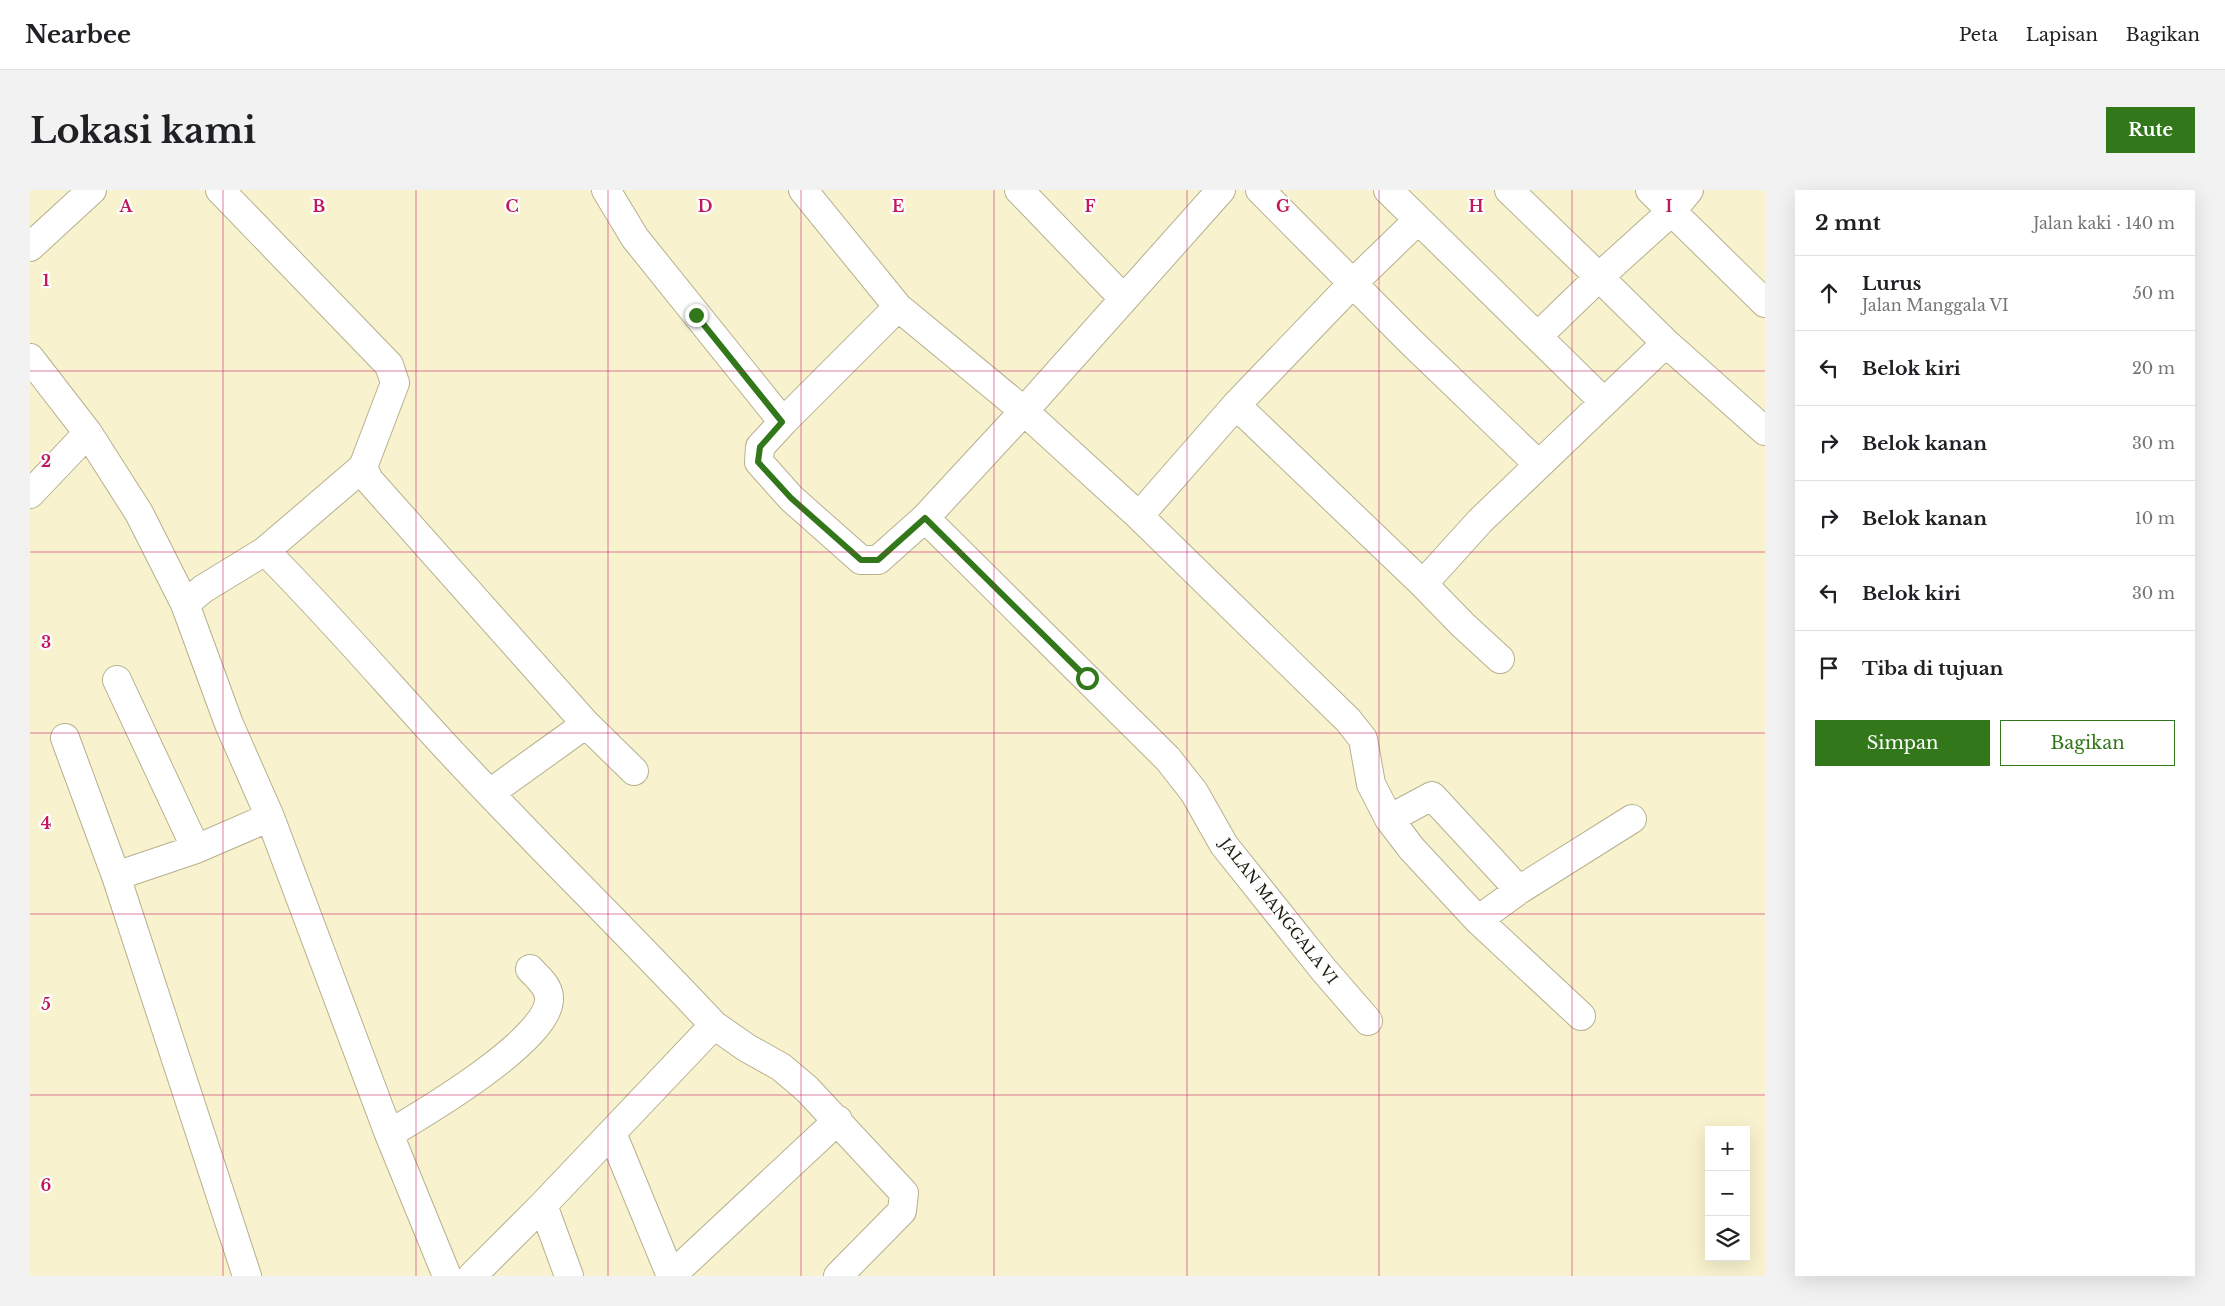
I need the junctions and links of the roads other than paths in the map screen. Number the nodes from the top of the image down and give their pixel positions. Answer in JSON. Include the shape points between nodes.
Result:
{"nodes":[{"id":1,"x":92,"y":190,"type":"edge"},
{"id":2,"x":220,"y":190,"type":"edge"},
{"id":3,"x":606,"y":190,"type":"edge"},
{"id":4,"x":803,"y":190,"type":"edge"},
{"id":5,"x":1019,"y":190,"type":"edge"},
{"id":6,"x":1220,"y":190,"type":"edge"},
{"id":7,"x":1260,"y":190,"type":"edge"},
{"id":8,"x":1388,"y":190,"type":"edge"},
{"id":9,"x":1509,"y":190,"type":"edge"},
{"id":10,"x":1650,"y":190,"type":"edge"},
{"id":11,"x":1689,"y":190,"type":"edge"},
{"id":12,"x":1672,"y":211,"type":"junction"},
{"id":13,"x":1418,"y":220,"type":"junction"},
{"id":14,"x":30,"y":247,"type":"edge"},
{"id":15,"x":1599,"y":277,"type":"junction"},
{"id":16,"x":1353,"y":283,"type":"junction"},
{"id":17,"x":1122,"y":298,"type":"junction"},
{"id":18,"x":1765,"y":303,"type":"edge"},
{"id":19,"x":898,"y":307,"type":"junction"},
{"id":20,"x":1538,"y":336,"type":"junction"},
{"id":21,"x":1666,"y":343,"type":"junction"},
{"id":22,"x":30,"y":358,"type":"edge"},
{"id":23,"x":1604,"y":401,"type":"junction"},
{"id":24,"x":1236,"y":405,"type":"junction"},
{"id":25,"x":1024,"y":411,"type":"junction"},
{"id":26,"x":782,"y":422,"type":"junction"},
{"id":27,"x":1765,"y":431,"type":"edge"},
{"id":28,"x":88,"y":433,"type":"junction"},
{"id":29,"x":1538,"y":464,"type":"junction"},
{"id":30,"x":364,"y":467,"type":"junction"},
{"id":31,"x":30,"y":494,"type":"edge"},
{"id":32,"x":1139,"y":516,"type":"junction"},
{"id":33,"x":925,"y":518,"type":"junction"},
{"id":34,"x":265,"y":551,"type":"junction"},
{"id":35,"x":1423,"y":584,"type":"junction"},
{"id":36,"x":184,"y":604,"type":"junction"},
{"id":37,"x":1500,"y":659,"type":"dead end"},
{"id":38,"x":117,"y":680,"type":"dead end"},
{"id":39,"x":586,"y":724,"type":"junction"},
{"id":40,"x":65,"y":738,"type":"dead end"},
{"id":41,"x":634,"y":771,"type":"dead end"},
{"id":42,"x":490,"y":793,"type":"junction"},
{"id":43,"x":270,"y":817,"type":"junction"},
{"id":44,"x":1632,"y":819,"type":"dead end"},
{"id":45,"x":1389,"y":820,"type":"junction"},
{"id":46,"x":196,"y":849,"type":"junction"},
{"id":47,"x":116,"y":876,"type":"junction"},
{"id":48,"x":1520,"y":890,"type":"junction"},
{"id":49,"x":1478,"y":920,"type":"junction"},
{"id":50,"x":530,"y":969,"type":"dead end"},
{"id":51,"x":1581,"y":1016,"type":"dead end"},
{"id":52,"x":1368,"y":1020,"type":"dead end"},
{"id":53,"x":714,"y":1025,"type":"junction"},
{"id":54,"x":838,"y":1120,"type":"junction"},
{"id":55,"x":612,"y":1133,"type":"junction"},
{"id":56,"x":389,"y":1134,"type":"junction"},
{"id":57,"x":543,"y":1205,"type":"junction"},
{"id":58,"x":247,"y":1276,"type":"edge"},
{"id":59,"x":447,"y":1276,"type":"edge"},
{"id":60,"x":472,"y":1276,"type":"edge"},
{"id":61,"x":569,"y":1276,"type":"edge"},
{"id":62,"x":671,"y":1276,"type":"edge"},
{"id":63,"x":838,"y":1276,"type":"edge"}],
"edges":[{"from":1,"to":14,"type":"street"},
{"from":2,"to":30,"type":"street","via":[[388,365],[395,382]]},
{"from":3,"to":26,"type":"street","via":[[634,238]]},
{"from":4,"to":19,"type":"street"},
{"from":5,"to":17,"type":"street"},
{"from":6,"to":17,"type":"street"},
{"from":7,"to":16,"type":"street"},
{"from":8,"to":13,"type":"street"},
{"from":9,"to":15,"type":"street"},
{"from":10,"to":12,"type":"street"},
{"from":11,"to":12,"type":"street"},
{"from":12,"to":15,"type":"street"},
{"from":12,"to":18,"type":"street"},
{"from":13,"to":16,"type":"street"},
{"from":13,"to":20,"type":"street"},
{"from":15,"to":20,"type":"street"},
{"from":15,"to":21,"type":"street"},
{"from":16,"to":24,"type":"street"},
{"from":16,"to":29,"type":"street"},
{"from":17,"to":25,"type":"street"},
{"from":19,"to":25,"type":"street"},
{"from":19,"to":26,"type":"street"},
{"from":20,"to":23,"type":"street"},
{"from":21,"to":23,"type":"street"},
{"from":21,"to":27,"type":"street"},
{"from":22,"to":28,"type":"street"},
{"from":23,"to":29,"type":"street"},
{"from":24,"to":32,"type":"street"},
{"from":24,"to":35,"type":"street"},
{"from":25,"to":32,"type":"street"},
{"from":25,"to":33,"type":"street"},
{"from":26,"to":33,"type":"street","via":[[760,447],[758,462],[791,498],[861,560],[878,560]]},
{"from":28,"to":31,"type":"street"},
{"from":28,"to":36,"type":"street","via":[[138,513]]},
{"from":29,"to":35,"type":"street"},
{"from":30,"to":34,"type":"street"},
{"from":30,"to":39,"type":"street","via":[[368,480]]},
{"from":32,"to":45,"type":"street","via":[[1348,720],[1363,739],[1371,784]]},
{"from":33,"to":52,"type":"street","name":"JALAN MANGGALA VI","via":[[1168,759],[1194,792],[1224,845]]},
{"from":34,"to":36,"type":"street"},
{"from":34,"to":42,"type":"street"},
{"from":35,"to":37,"type":"street"},
{"from":36,"to":43,"type":"street","via":[[229,724]]},
{"from":38,"to":46,"type":"street"},
{"from":39,"to":41,"type":"street"},
{"from":39,"to":42,"type":"street"},
{"from":40,"to":47,"type":"street"},
{"from":42,"to":53,"type":"street"},
{"from":43,"to":46,"type":"street"},
{"from":43,"to":56,"type":"street"},
{"from":44,"to":48,"type":"street"},
{"from":45,"to":48,"type":"street","via":[[1432,796]]},
{"from":45,"to":49,"type":"street"},
{"from":46,"to":47,"type":"street"},
{"from":47,"to":58,"type":"street"},
{"from":48,"to":49,"type":"street"},
{"from":49,"to":51,"type":"street"},
{"from":50,"to":56,"type":"street","via":[[546,986],[549,998],[542,1017],[528,1035],[495,1065],[445,1102]]},
{"from":53,"to":54,"type":"street","via":[[781,1067]]},
{"from":53,"to":55,"type":"street"},
{"from":54,"to":62,"type":"street"},
{"from":54,"to":63,"type":"street","via":[[904,1193],[902,1211]]},
{"from":55,"to":57,"type":"street"},
{"from":55,"to":62,"type":"street"},
{"from":56,"to":59,"type":"street"},
{"from":57,"to":60,"type":"street"},
{"from":57,"to":61,"type":"street"}]}
